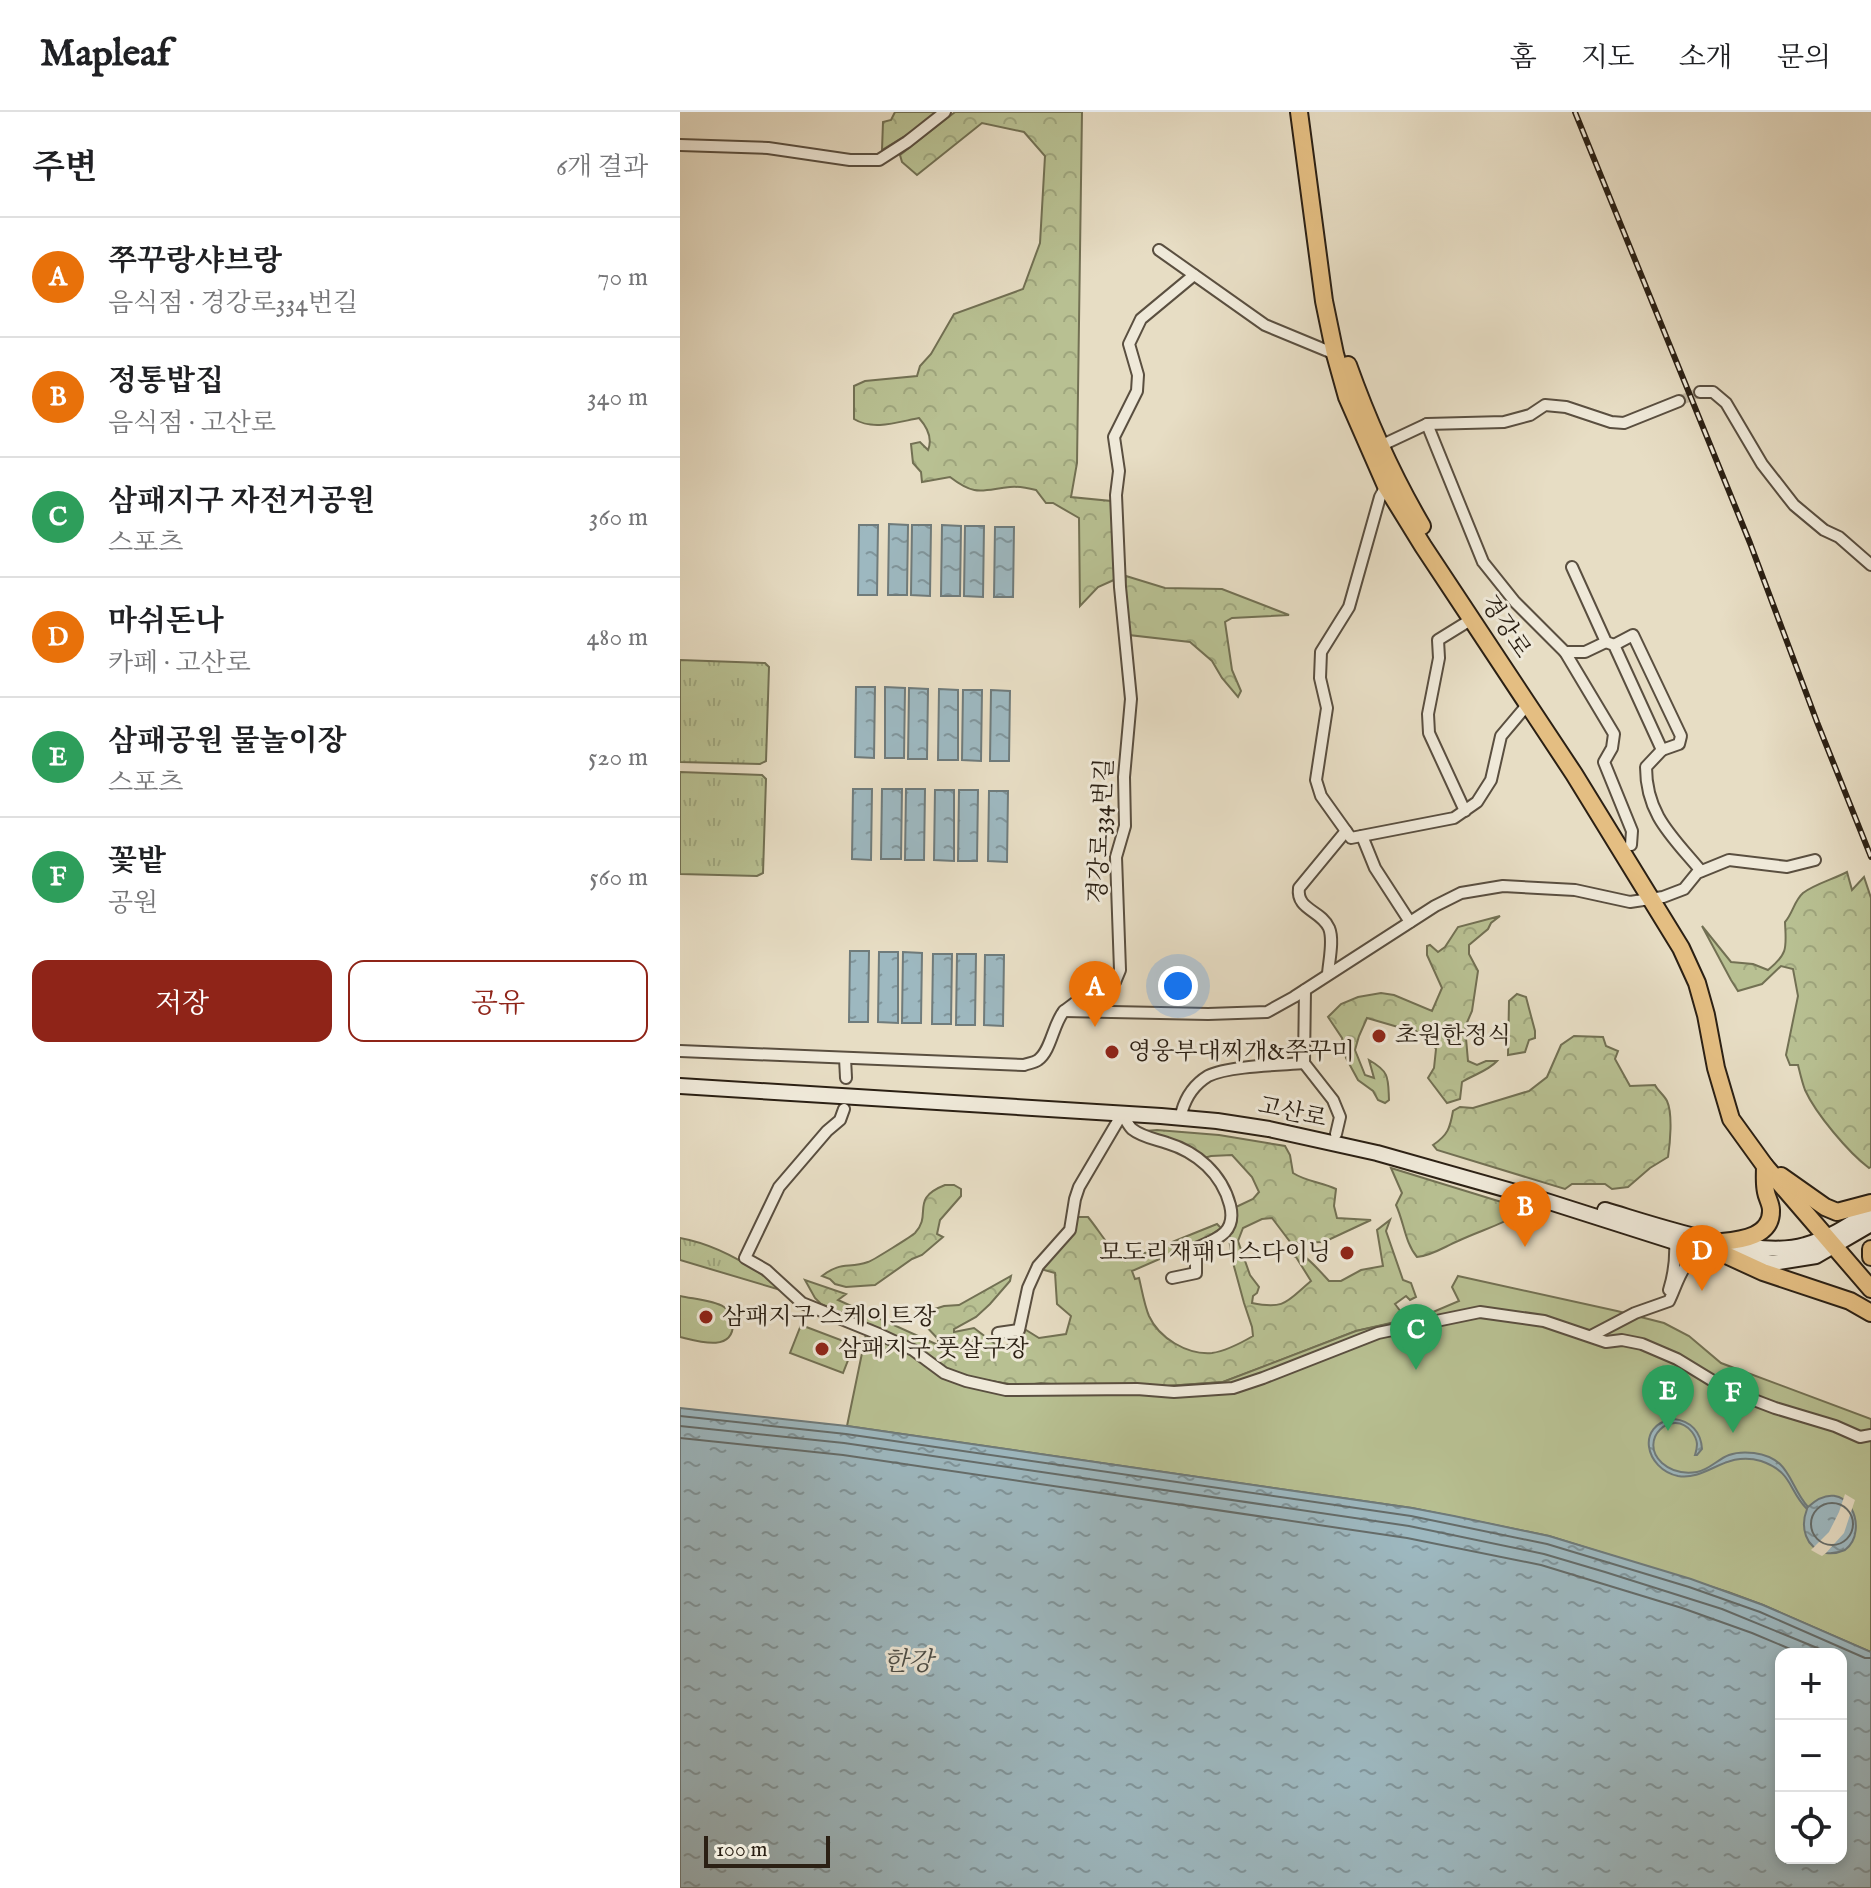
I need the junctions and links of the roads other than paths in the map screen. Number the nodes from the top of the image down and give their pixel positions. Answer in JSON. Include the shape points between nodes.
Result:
{"nodes":[{"id":1,"x":945,"y":112,"type":"edge"},
{"id":2,"x":1299,"y":112,"type":"edge"},
{"id":3,"x":1307,"y":112,"type":"edge"},
{"id":4,"x":680,"y":145,"type":"edge"},
{"id":5,"x":1159,"y":250,"type":"dead end"},
{"id":6,"x":1194,"y":275,"type":"junction"},
{"id":7,"x":1335,"y":354,"type":"junction"},
{"id":8,"x":1700,"y":392,"type":"dead end"},
{"id":9,"x":1679,"y":401,"type":"tunnel mouth"},
{"id":10,"x":1427,"y":424,"type":"junction"},
{"id":11,"x":1375,"y":449,"type":"junction"},
{"id":12,"x":1386,"y":486,"type":"junction"},
{"id":13,"x":1871,"y":565,"type":"edge"},
{"id":14,"x":1572,"y":567,"type":"dead end"},
{"id":15,"x":1472,"y":619,"type":"junction"},
{"id":16,"x":1610,"y":643,"type":"junction"},
{"id":17,"x":1565,"y":652,"type":"junction"},
{"id":18,"x":1528,"y":704,"type":"junction"},
{"id":19,"x":1662,"y":750,"type":"junction"},
{"id":20,"x":1465,"y":811,"type":"junction"},
{"id":21,"x":1346,"y":831,"type":"junction"},
{"id":22,"x":1362,"y":836,"type":"junction"},
{"id":23,"x":1631,"y":845,"type":"junction"},
{"id":24,"x":1815,"y":860,"type":"dead end"},
{"id":25,"x":1701,"y":871,"type":"junction"},
{"id":26,"x":1658,"y":898,"type":"junction"},
{"id":27,"x":1410,"y":922,"type":"junction"},
{"id":28,"x":1328,"y":974,"type":"junction"},
{"id":29,"x":1305,"y":990,"type":"junction"},
{"id":30,"x":1064,"y":1011,"type":"junction"},
{"id":31,"x":680,"y":1051,"type":"edge"},
{"id":32,"x":845,"y":1058,"type":"junction"},
{"id":33,"x":1304,"y":1063,"type":"junction"},
{"id":34,"x":680,"y":1078,"type":"edge"},
{"id":35,"x":846,"y":1078,"type":"dead end"},
{"id":36,"x":680,"y":1086,"type":"edge"},
{"id":37,"x":844,"y":1109,"type":"dead end"},
{"id":38,"x":1182,"y":1111,"type":"junction"},
{"id":39,"x":1122,"y":1114,"type":"junction"},
{"id":40,"x":1336,"y":1134,"type":"junction"},
{"id":41,"x":1765,"y":1166,"type":"junction"},
{"id":42,"x":1871,"y":1203,"type":"edge"},
{"id":43,"x":1871,"y":1211,"type":"edge"},
{"id":44,"x":1871,"y":1224,"type":"edge"},
{"id":45,"x":1675,"y":1242,"type":"junction"},
{"id":46,"x":1830,"y":1242,"type":"junction"},
{"id":47,"x":1724,"y":1249,"type":"junction"},
{"id":48,"x":1871,"y":1249,"type":"edge"},
{"id":49,"x":1871,"y":1257,"type":"edge"},
{"id":50,"x":1701,"y":1262,"type":"dead end"},
{"id":51,"x":1172,"y":1278,"type":"dead end"},
{"id":52,"x":1871,"y":1289,"type":"edge"},
{"id":53,"x":1635,"y":1313,"type":"junction"},
{"id":54,"x":1871,"y":1313,"type":"edge"},
{"id":55,"x":998,"y":1333,"type":"dead end"},
{"id":56,"x":1591,"y":1336,"type":"junction"},
{"id":57,"x":1866,"y":1436,"type":"edge"},
{"id":58,"x":1871,"y":1448,"type":"edge"}],
"edges":[{"from":1,"to":4,"type":"street","via":[[879,160]]},
{"from":2,"to":7,"type":"main road","name":"경강로"},
{"from":3,"to":11,"type":"main road","name":"경강로","via":[[1335,313]]},
{"from":5,"to":6,"type":"street"},
{"from":6,"to":7,"type":"street","via":[[1265,325]]},
{"from":6,"to":30,"type":"street","name":"경강로334번길","via":[[1141,319],[1129,344],[1137,391],[1114,437],[1131,699],[1125,826],[1116,857],[1120,970],[1115,982]]},
{"from":7,"to":11,"type":"main road","name":"경강로","via":[[1347,397]]},
{"from":8,"to":13,"type":"street","via":[[1713,392],[1726,403],[1794,505]]},
{"from":9,"to":10,"type":"street","via":[[1624,423],[1545,405],[1504,422]]},
{"from":10,"to":11,"type":"street"},
{"from":10,"to":17,"type":"street","via":[[1483,562]]},
{"from":11,"to":12,"type":"main road","name":"경강로"},
{"from":11,"to":23,"type":"main road","name":"경강로"},
{"from":12,"to":15,"type":"main road","name":"경강로"},
{"from":12,"to":21,"type":"street","via":[[1349,607],[1321,652],[1327,708],[1316,780]]},
{"from":14,"to":16,"type":"street"},
{"from":15,"to":18,"type":"main road","name":"경강로"},
{"from":15,"to":20,"type":"street","via":[[1438,640],[1428,714],[1429,733]]},
{"from":16,"to":17,"type":"street"},
{"from":16,"to":19,"type":"street"},
{"from":16,"to":19,"type":"street","via":[[1633,635],[1681,736],[1679,744]]},
{"from":17,"to":23,"type":"street","via":[[1614,734],[1604,762],[1632,831]]},
{"from":18,"to":20,"type":"street","via":[[1501,736],[1491,780]]},
{"from":18,"to":26,"type":"main road","name":"경강로"},
{"from":19,"to":25,"type":"street","via":[[1646,767],[1653,808]]},
{"from":20,"to":22,"type":"street","via":[[1454,818]]},
{"from":21,"to":22,"type":"street","via":[[1351,838]]},
{"from":21,"to":28,"type":"street","via":[[1299,888],[1303,905],[1331,931]]},
{"from":22,"to":27,"type":"street","via":[[1375,868]]},
{"from":23,"to":26,"type":"main road","name":"경강로"},
{"from":24,"to":25,"type":"street","via":[[1787,867],[1729,860]]},
{"from":25,"to":26,"type":"street","via":[[1684,889]]},
{"from":26,"to":27,"type":"street","via":[[1630,902],[1575,890],[1503,886],[1461,893]]},
{"from":26,"to":41,"type":"main road","name":"경강로","via":[[1700,965],[1746,1140]]},
{"from":27,"to":28,"type":"street"},
{"from":28,"to":29,"type":"street"},
{"from":29,"to":30,"type":"street","via":[[1267,1012]]},
{"from":29,"to":33,"type":"street"},
{"from":30,"to":32,"type":"street","via":[[1040,1059],[1024,1065]]},
{"from":31,"to":32,"type":"street"},
{"from":32,"to":35,"type":"street"},
{"from":33,"to":38,"type":"street","via":[[1209,1076],[1186,1096]]},
{"from":33,"to":40,"type":"street","via":[[1333,1100],[1340,1117]]},
{"from":34,"to":38,"type":"street","name":"고산로"},
{"from":36,"to":39,"type":"street","name":"고산로"},
{"from":37,"to":56,"type":"street","via":[[779,1187],[745,1258],[802,1303],[913,1350],[944,1373],[966,1381],[1006,1390],[1233,1388],[1378,1333],[1480,1312],[1544,1321]]},
{"from":38,"to":40,"type":"street","name":"고산로"},
{"from":39,"to":45,"type":"street","name":"고산로","via":[[1217,1121],[1377,1153]]},
{"from":39,"to":51,"type":"street","via":[[1132,1129],[1194,1155],[1220,1179],[1231,1208],[1230,1225],[1221,1238],[1196,1248],[1196,1273]]},
{"from":39,"to":55,"type":"street","via":[[1079,1187],[1070,1230],[1038,1266],[1019,1330]]},
{"from":40,"to":47,"type":"street","name":"고산로"},
{"from":41,"to":42,"type":"main road","via":[[1837,1212]]},
{"from":41,"to":46,"type":"main road","name":"경강로"},
{"from":41,"to":47,"type":"main road","via":[[1768,1224]]},
{"from":43,"to":46,"type":"street","name":"고산로"},
{"from":44,"to":46,"type":"street","name":"고산로"},
{"from":45,"to":47,"type":"street","name":"고산로"},
{"from":45,"to":53,"type":"street","via":[[1669,1289]]},
{"from":46,"to":47,"type":"street","name":"고산로","via":[[1785,1249]]},
{"from":46,"to":52,"type":"main road","name":"경강로"},
{"from":47,"to":54,"type":"main road","via":[[1763,1272]]},
{"from":48,"to":49,"type":"main road"},
{"from":50,"to":53,"type":"street","via":[[1688,1263],[1669,1301]]},
{"from":53,"to":56,"type":"street"},
{"from":56,"to":57,"type":"street","via":[[1642,1344],[1733,1392]]},
{"from":57,"to":58,"type":"street"}]}
